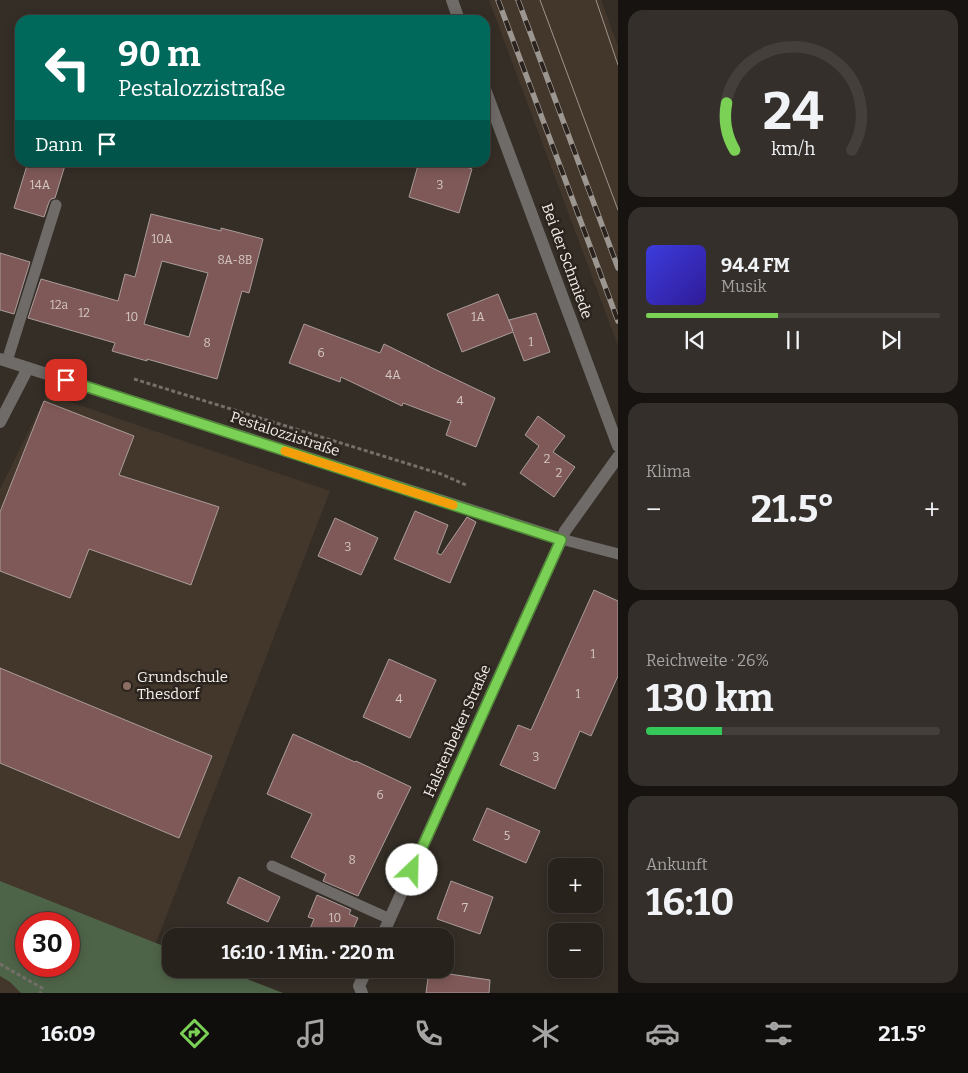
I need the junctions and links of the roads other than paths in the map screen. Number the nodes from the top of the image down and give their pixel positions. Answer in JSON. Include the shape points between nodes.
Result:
{"nodes":[{"id":1,"x":452,"y":0,"type":"edge"},
{"id":2,"x":458,"y":15,"type":"edge"},
{"id":3,"x":490,"y":101,"type":"edge"},
{"id":4,"x":56,"y":205,"type":"dead end"},
{"id":5,"x":3,"y":360,"type":"edge"},
{"id":6,"x":28,"y":368,"type":"junction"},
{"id":7,"x":0,"y":422,"type":"edge"},
{"id":8,"x":618,"y":446,"type":"edge"},
{"id":9,"x":618,"y":457,"type":"edge"},
{"id":10,"x":561,"y":540,"type":"junction"},
{"id":11,"x":618,"y":554,"type":"edge"},
{"id":12,"x":272,"y":866,"type":"dead end"},
{"id":13,"x":390,"y":919,"type":"junction"},
{"id":14,"x":386,"y":928,"type":"edge"},
{"id":15,"x":363,"y":978,"type":"edge"},
{"id":16,"x":362,"y":993,"type":"edge"}],
"edges":[{"from":1,"to":2,"type":"street"},
{"from":3,"to":8,"type":"street","name":"Bei der Schmiede"},
{"from":4,"to":5,"type":"lane"},
{"from":5,"to":6,"type":"street","name":"Pestalozzistraße"},
{"from":6,"to":7,"type":"street"},
{"from":6,"to":10,"type":"street","name":"Pestalozzistraße"},
{"from":9,"to":10,"type":"street"},
{"from":10,"to":11,"type":"lane"},
{"from":10,"to":13,"type":"street","name":"Halstenbeker Straße"},
{"from":12,"to":13,"type":"lane"},
{"from":13,"to":14,"type":"street","name":"Halstenbeker Straße"},
{"from":15,"to":16,"type":"street","via":[[360,986]]}]}
